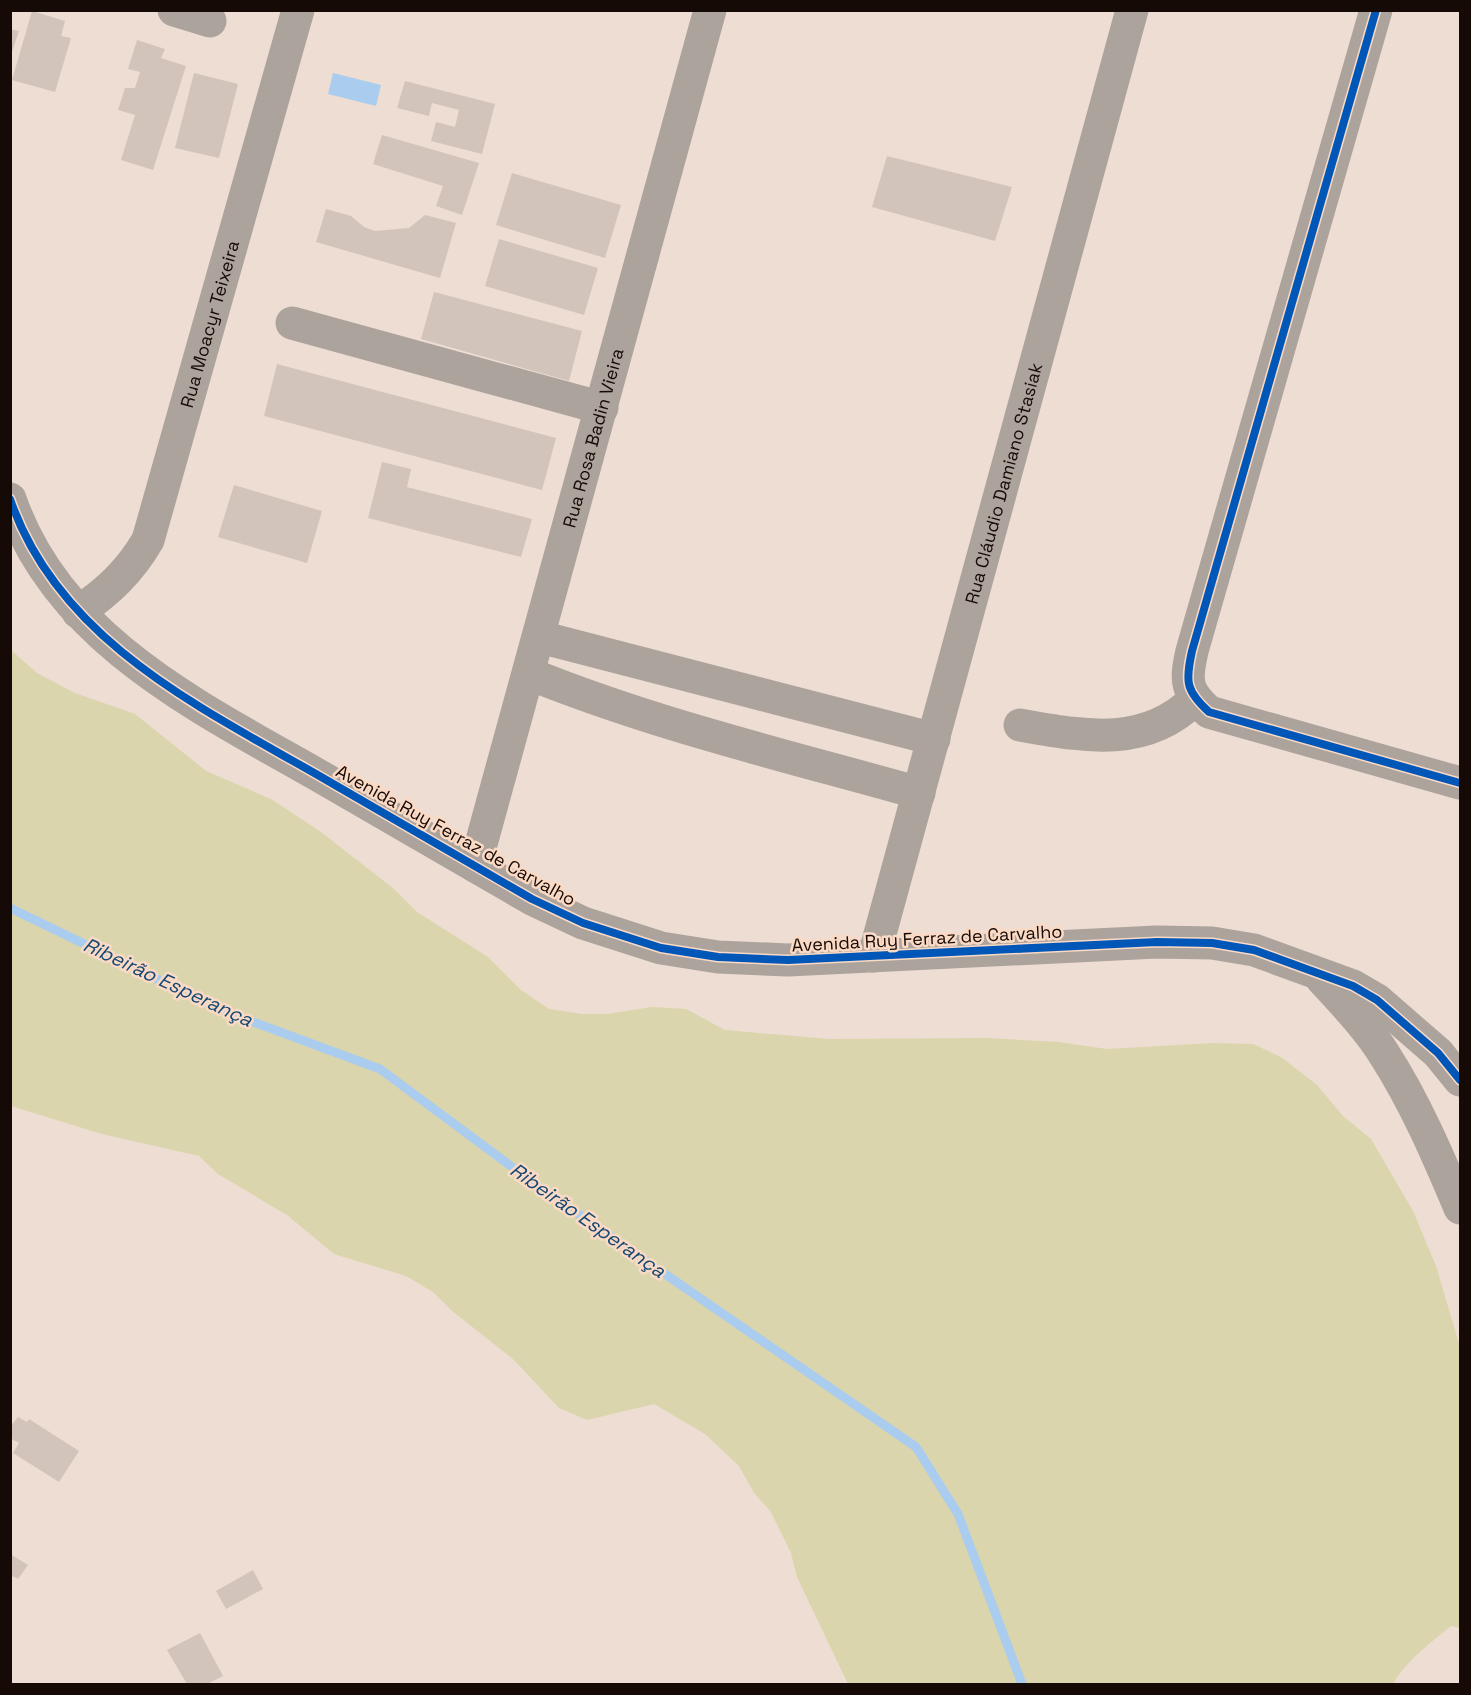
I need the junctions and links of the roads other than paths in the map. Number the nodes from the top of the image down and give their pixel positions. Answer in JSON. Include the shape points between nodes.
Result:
{"nodes":[{"id":1,"x":174,"y":10,"type":"edge"},
{"id":2,"x":298,"y":10,"type":"edge"},
{"id":3,"x":710,"y":10,"type":"edge"},
{"id":4,"x":1132,"y":10,"type":"edge"},
{"id":5,"x":1376,"y":10,"type":"edge"},
{"id":6,"x":210,"y":21,"type":"dead end"},
{"id":7,"x":292,"y":322,"type":"dead end"},
{"id":8,"x":602,"y":408,"type":"junction"},
{"id":9,"x":10,"y":499,"type":"edge"},
{"id":10,"x":78,"y":612,"type":"junction"},
{"id":11,"x":540,"y":637,"type":"junction"},
{"id":12,"x":530,"y":674,"type":"junction"},
{"id":13,"x":1195,"y":699,"type":"junction"},
{"id":14,"x":1020,"y":725,"type":"dead end"},
{"id":15,"x":934,"y":740,"type":"junction"},
{"id":16,"x":1461,"y":783,"type":"edge"},
{"id":17,"x":919,"y":793,"type":"junction"},
{"id":18,"x":475,"y":866,"type":"junction"},
{"id":19,"x":874,"y":956,"type":"junction"},
{"id":20,"x":1317,"y":974,"type":"junction"},
{"id":21,"x":1461,"y":1080,"type":"edge"},
{"id":22,"x":1461,"y":1208,"type":"edge"}],
"edges":[{"from":1,"to":6,"type":"street"},
{"from":2,"to":10,"type":"street","name":"Rua Moacyr Teixeira","via":[[148,540],[124,575]]},
{"from":3,"to":8,"type":"street","name":"Rua Rosa Badin Vieira"},
{"from":4,"to":15,"type":"street","name":"Rua Cláudio Damiano Stasiak"},
{"from":5,"to":13,"type":"street","via":[[1192,651],[1187,684]]},
{"from":7,"to":8,"type":"street"},
{"from":8,"to":11,"type":"street","name":"Rua Rosa Badin Vieira"},
{"from":9,"to":10,"type":"street","name":"Avenida Ruy Ferraz de Carvalho","via":[[46,571]]},
{"from":10,"to":18,"type":"street","name":"Avenida Ruy Ferraz de Carvalho","via":[[133,662],[170,689]]},
{"from":11,"to":12,"type":"street","name":"Rua Rosa Badin Vieira"},
{"from":11,"to":15,"type":"street"},
{"from":12,"to":17,"type":"street","via":[[653,719]]},
{"from":12,"to":18,"type":"street","name":"Rua Rosa Badin Vieira"},
{"from":13,"to":14,"type":"street","via":[[1178,716],[1134,732],[1091,736]]},
{"from":13,"to":16,"type":"street","via":[[1209,712],[1229,720]]},
{"from":15,"to":17,"type":"street","name":"Rua Cláudio Damiano Stasiak"},
{"from":17,"to":19,"type":"street","name":"Rua Cláudio Damiano Stasiak"},
{"from":18,"to":19,"type":"street","name":"Avenida Ruy Ferraz de Carvalho","via":[[583,923],[661,948],[718,957],[788,960]]},
{"from":19,"to":20,"type":"street","name":"Avenida Ruy Ferraz de Carvalho","via":[[1106,943],[1212,943],[1254,950]]},
{"from":20,"to":21,"type":"street","name":"Avenida Ruy Ferraz de Carvalho","via":[[1353,986],[1377,1000],[1438,1053]]},
{"from":20,"to":22,"type":"street","via":[[1384,1054]]}]}
